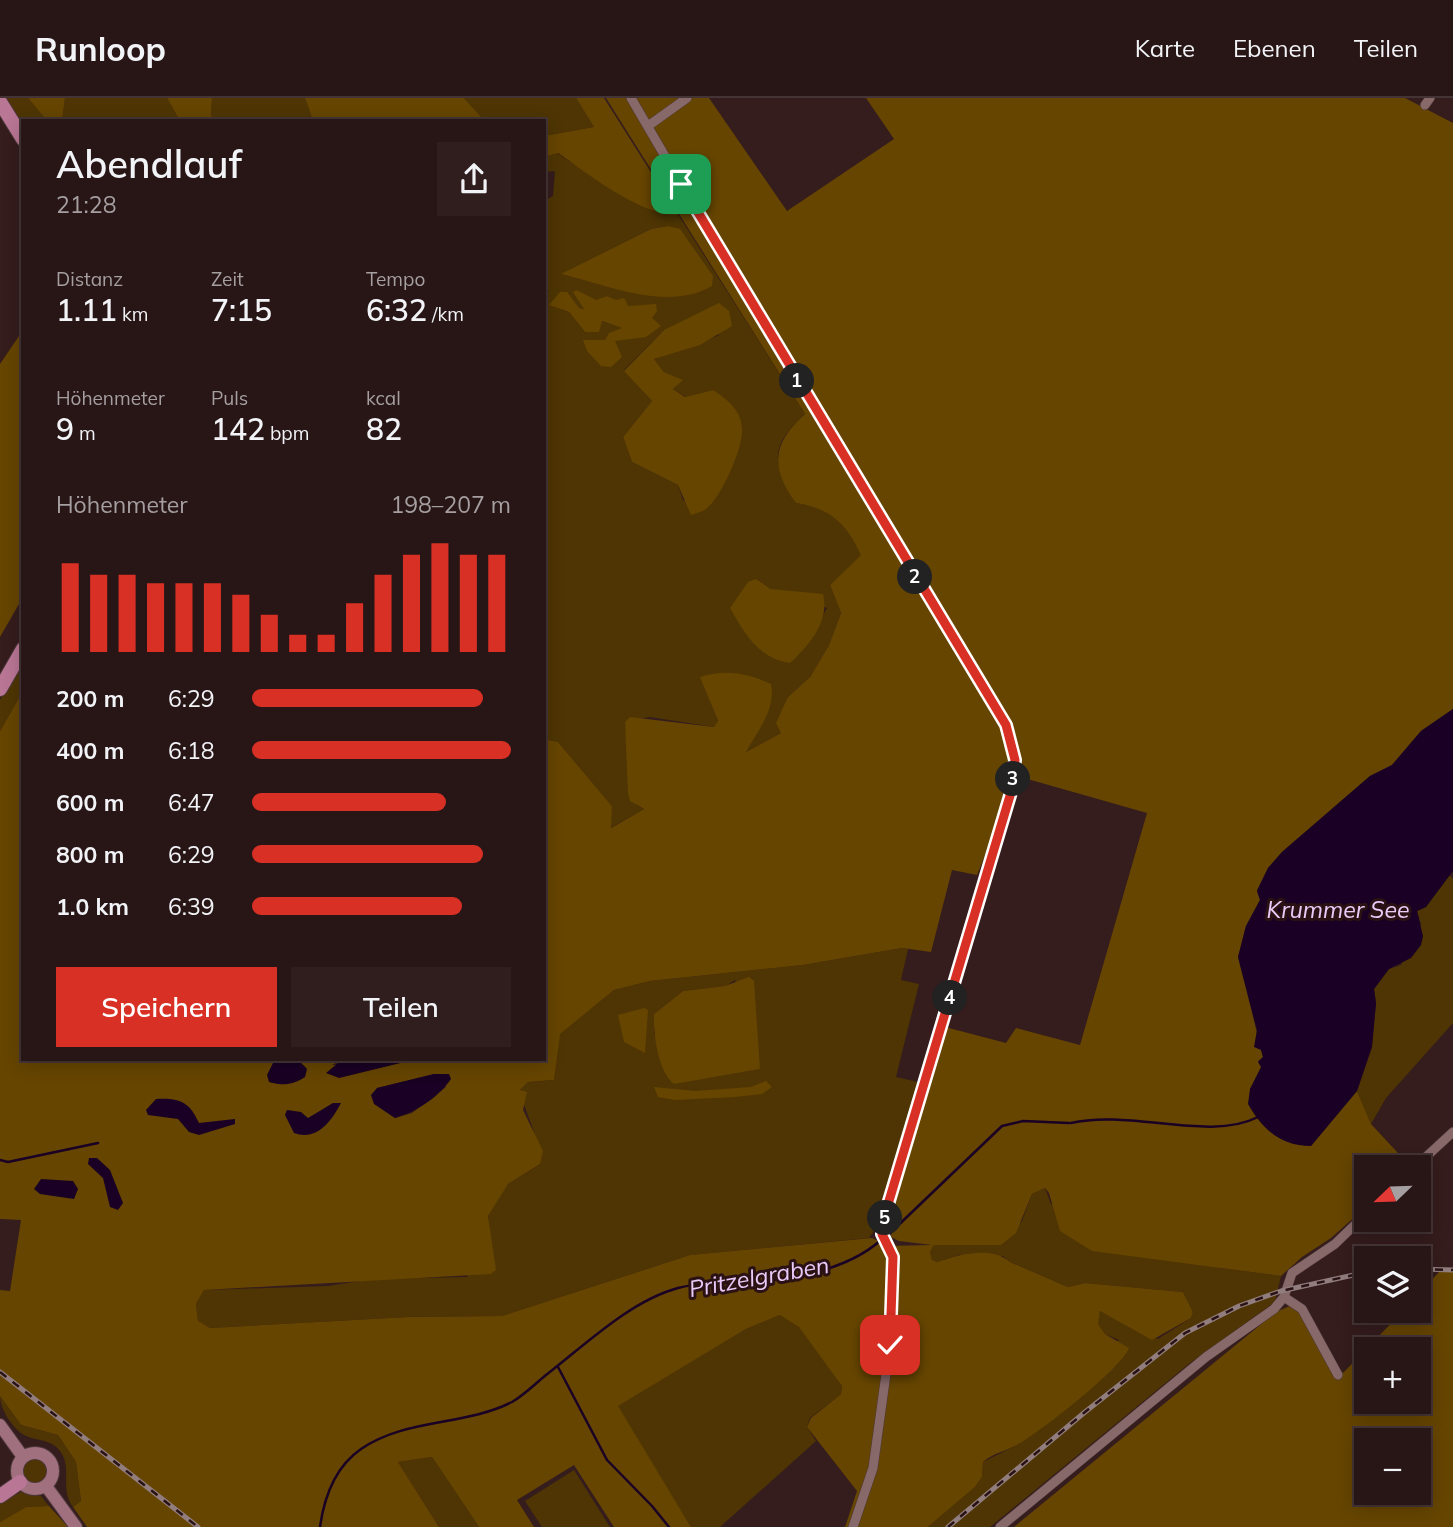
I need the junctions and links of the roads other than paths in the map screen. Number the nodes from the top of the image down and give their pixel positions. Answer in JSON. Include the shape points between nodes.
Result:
{"nodes":[{"id":1,"x":631,"y":98,"type":"edge"},
{"id":2,"x":685,"y":99,"type":"edge"},
{"id":3,"x":0,"y":102,"type":"edge"},
{"id":4,"x":648,"y":126,"type":"junction"},
{"id":5,"x":21,"y":136,"type":"edge"},
{"id":6,"x":21,"y":652,"type":"edge"},
{"id":7,"x":0,"y":689,"type":"edge"},
{"id":8,"x":1453,"y":1132,"type":"edge"},
{"id":9,"x":1428,"y":1155,"type":"edge"},
{"id":10,"x":1354,"y":1226,"type":"edge"},
{"id":11,"x":1284,"y":1297,"type":"junction"},
{"id":12,"x":1338,"y":1375,"type":"dead end"},
{"id":13,"x":0,"y":1425,"type":"edge"},
{"id":14,"x":23,"y":1457,"type":"junction"},
{"id":15,"x":20,"y":1482,"type":"junction"},
{"id":16,"x":46,"y":1486,"type":"junction"},
{"id":17,"x":0,"y":1496,"type":"edge"},
{"id":18,"x":76,"y":1527,"type":"edge"},
{"id":19,"x":853,"y":1527,"type":"edge"},
{"id":20,"x":999,"y":1527,"type":"edge"}],
"edges":[{"from":1,"to":4,"type":"street"},
{"from":2,"to":4,"type":"street"},
{"from":3,"to":5,"type":"main road"},
{"from":4,"to":19,"type":"street","via":[[1006,725],[1015,760],[1012,789],[886,1211],[884,1239],[893,1257],[890,1345],[873,1468]]},
{"from":6,"to":7,"type":"main road"},
{"from":8,"to":9,"type":"street"},
{"from":10,"to":11,"type":"street","via":[[1289,1277]]},
{"from":11,"to":12,"type":"street","via":[[1302,1309]]},
{"from":11,"to":20,"type":"street"},
{"from":13,"to":14,"type":"main road"},
{"from":14,"to":15,"type":"main road","via":[[16,1472]]},
{"from":14,"to":16,"type":"main road","via":[[34,1453],[49,1460],[52,1476]]},
{"from":15,"to":16,"type":"main road","via":[[29,1489]]},
{"from":15,"to":17,"type":"main road"},
{"from":16,"to":18,"type":"main road"}]}
